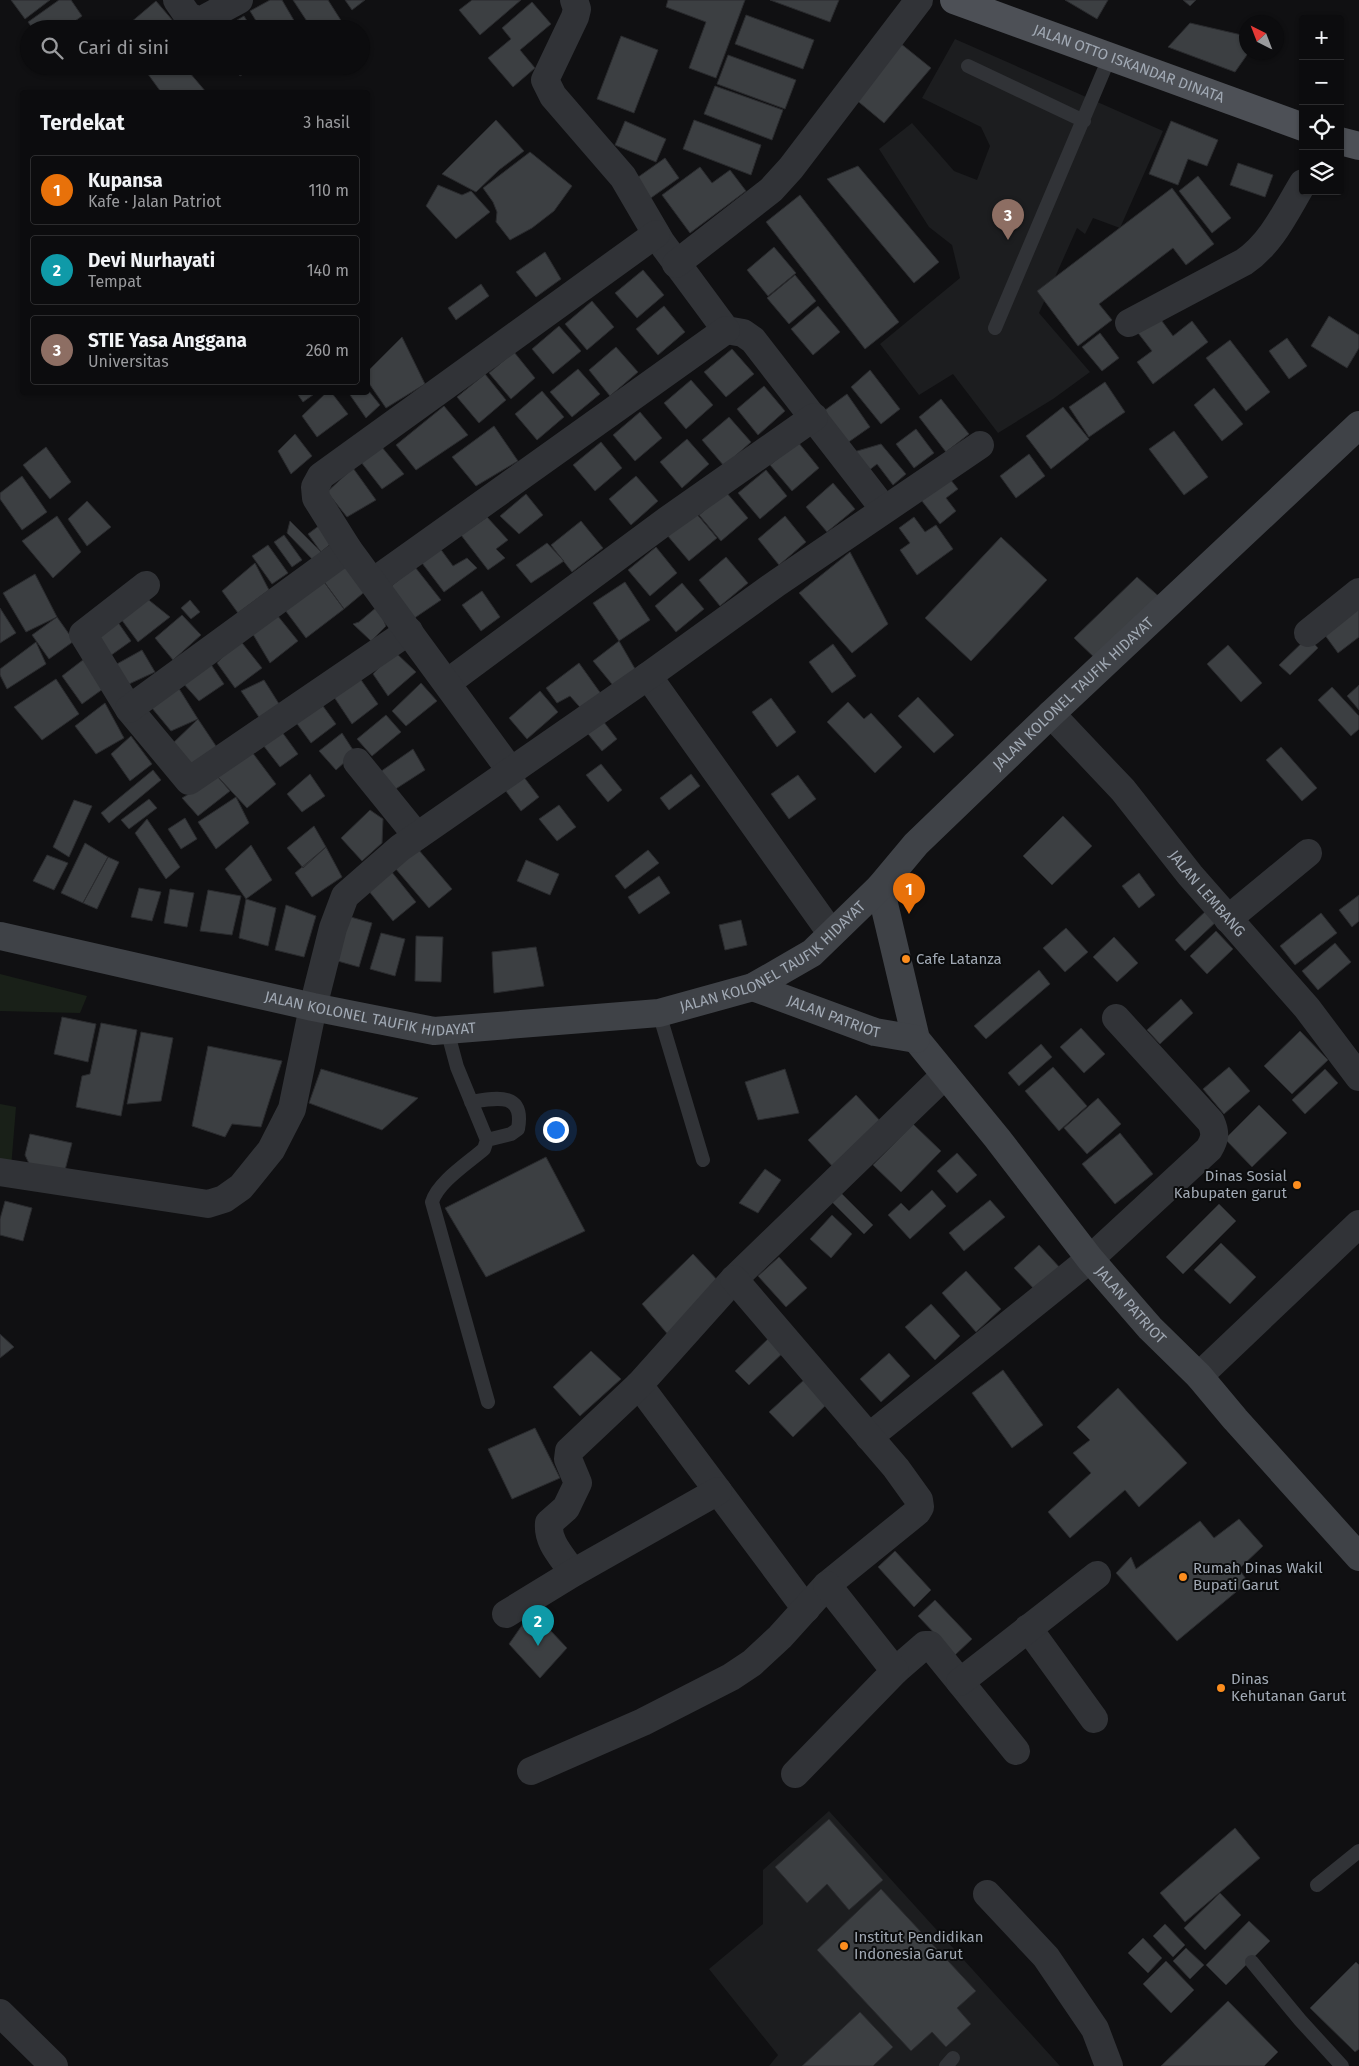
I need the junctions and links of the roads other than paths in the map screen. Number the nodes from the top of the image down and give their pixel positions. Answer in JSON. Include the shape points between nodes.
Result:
{"nodes":[{"id":1,"x":177,"y":0,"type":"edge"},
{"id":2,"x":239,"y":0,"type":"edge"},
{"id":3,"x":574,"y":0,"type":"edge"},
{"id":4,"x":919,"y":0,"type":"edge"},
{"id":5,"x":954,"y":0,"type":"edge"},
{"id":6,"x":198,"y":20,"type":"edge"},
{"id":7,"x":202,"y":20,"type":"edge"},
{"id":8,"x":1110,"y":56,"type":"junction"},
{"id":9,"x":968,"y":66,"type":"dead end"},
{"id":10,"x":1084,"y":121,"type":"junction"},
{"id":11,"x":1299,"y":126,"type":"edge"},
{"id":12,"x":1344,"y":141,"type":"edge"},
{"id":13,"x":1359,"y":146,"type":"edge"},
{"id":14,"x":1299,"y":190,"type":"edge"},
{"id":15,"x":656,"y":234,"type":"junction"},
{"id":16,"x":676,"y":264,"type":"junction"},
{"id":17,"x":1130,"y":323,"type":"dead end"},
{"id":18,"x":995,"y":328,"type":"dead end"},
{"id":19,"x":726,"y":330,"type":"junction"},
{"id":20,"x":814,"y":417,"type":"junction"},
{"id":21,"x":1359,"y":425,"type":"edge"},
{"id":22,"x":980,"y":445,"type":"dead end"},
{"id":23,"x":884,"y":509,"type":"junction"},
{"id":24,"x":348,"y":549,"type":"junction"},
{"id":25,"x":373,"y":582,"type":"junction"},
{"id":26,"x":146,"y":585,"type":"dead end"},
{"id":27,"x":1359,"y":592,"type":"edge"},
{"id":28,"x":409,"y":631,"type":"junction"},
{"id":29,"x":1308,"y":633,"type":"dead end"},
{"id":30,"x":648,"y":676,"type":"junction"},
{"id":31,"x":447,"y":683,"type":"junction"},
{"id":32,"x":130,"y":709,"type":"junction"},
{"id":33,"x":1051,"y":714,"type":"junction"},
{"id":34,"x":357,"y":762,"type":"dead end"},
{"id":35,"x":510,"y":770,"type":"junction"},
{"id":36,"x":418,"y":836,"type":"junction"},
{"id":37,"x":1308,"y":853,"type":"dead end"},
{"id":38,"x":880,"y":887,"type":"junction"},
{"id":39,"x":1228,"y":919,"type":"junction"},
{"id":40,"x":831,"y":934,"type":"junction"},
{"id":41,"x":0,"y":936,"type":"edge"},
{"id":42,"x":753,"y":987,"type":"junction"},
{"id":43,"x":313,"y":1007,"type":"junction"},
{"id":44,"x":659,"y":1013,"type":"junction"},
{"id":45,"x":1116,"y":1018,"type":"dead end"},
{"id":46,"x":447,"y":1030,"type":"junction"},
{"id":47,"x":916,"y":1039,"type":"junction"},
{"id":48,"x":945,"y":1075,"type":"junction"},
{"id":49,"x":1359,"y":1077,"type":"edge"},
{"id":50,"x":471,"y":1102,"type":"junction"},
{"id":51,"x":487,"y":1140,"type":"junction"},
{"id":52,"x":703,"y":1160,"type":"dead end"},
{"id":53,"x":0,"y":1172,"type":"edge"},
{"id":54,"x":1359,"y":1224,"type":"edge"},
{"id":55,"x":1090,"y":1259,"type":"junction"},
{"id":56,"x":734,"y":1279,"type":"junction"},
{"id":57,"x":1199,"y":1376,"type":"junction"},
{"id":58,"x":639,"y":1385,"type":"junction"},
{"id":59,"x":488,"y":1402,"type":"dead end"},
{"id":60,"x":869,"y":1437,"type":"junction"},
{"id":61,"x":718,"y":1491,"type":"junction"},
{"id":62,"x":1359,"y":1557,"type":"edge"},
{"id":63,"x":574,"y":1573,"type":"junction"},
{"id":64,"x":1097,"y":1574,"type":"dead end"},
{"id":65,"x":827,"y":1585,"type":"junction"},
{"id":66,"x":806,"y":1609,"type":"junction"},
{"id":67,"x":506,"y":1614,"type":"dead end"},
{"id":68,"x":1028,"y":1628,"type":"junction"},
{"id":69,"x":896,"y":1671,"type":"junction"},
{"id":70,"x":960,"y":1682,"type":"junction"},
{"id":71,"x":1094,"y":1719,"type":"dead end"},
{"id":72,"x":1016,"y":1751,"type":"dead end"},
{"id":73,"x":531,"y":1771,"type":"dead end"},
{"id":74,"x":795,"y":1774,"type":"dead end"},
{"id":75,"x":1359,"y":1851,"type":"edge"},
{"id":76,"x":1317,"y":1885,"type":"dead end"},
{"id":77,"x":987,"y":1894,"type":"dead end"},
{"id":78,"x":1252,"y":1962,"type":"dead end"},
{"id":79,"x":0,"y":2013,"type":"edge"},
{"id":80,"x":54,"y":2066,"type":"edge"},
{"id":81,"x":1109,"y":2066,"type":"edge"},
{"id":82,"x":1342,"y":2066,"type":"edge"}],
"edges":[{"from":1,"to":6,"type":"street","via":[[188,16]]},
{"from":2,"to":7,"type":"street"},
{"from":3,"to":15,"type":"street","via":[[575,18],[545,80],[553,96],[623,177]]},
{"from":4,"to":16,"type":"street","via":[[771,190]]},
{"from":5,"to":8,"type":"main road","name":"JALAN OTTO ISKANDAR DINATA"},
{"from":8,"to":10,"type":"lane"},
{"from":8,"to":11,"type":"main road","name":"JALAN OTTO ISKANDAR DINATA"},
{"from":9,"to":10,"type":"lane"},
{"from":10,"to":18,"type":"lane"},
{"from":12,"to":13,"type":"main road"},
{"from":14,"to":17,"type":"street","via":[[1259,252]]},
{"from":15,"to":16,"type":"street"},
{"from":15,"to":24,"type":"street","via":[[321,476],[315,486],[316,498]]},
{"from":16,"to":19,"type":"street"},
{"from":19,"to":20,"type":"street","via":[[743,333],[753,340]]},
{"from":19,"to":25,"type":"street"},
{"from":20,"to":23,"type":"street"},
{"from":20,"to":31,"type":"street","via":[[666,521]]},
{"from":21,"to":33,"type":"main road","name":"JALAN KOLONEL TAUFIK HIDAYAT"},
{"from":22,"to":23,"type":"street"},
{"from":23,"to":30,"type":"street"},
{"from":24,"to":25,"type":"street"},
{"from":24,"to":32,"type":"street"},
{"from":25,"to":28,"type":"street"},
{"from":26,"to":32,"type":"street","via":[[83,634]]},
{"from":27,"to":29,"type":"street"},
{"from":28,"to":31,"type":"street"},
{"from":28,"to":32,"type":"street","via":[[189,781]]},
{"from":30,"to":35,"type":"street"},
{"from":30,"to":40,"type":"street"},
{"from":31,"to":35,"type":"street"},
{"from":33,"to":38,"type":"main road","name":"JALAN KOLONEL TAUFIK HIDAYAT","via":[[916,844]]},
{"from":33,"to":39,"type":"street","name":"JALAN LEMBANG","via":[[1123,790]]},
{"from":34,"to":36,"type":"street"},
{"from":35,"to":36,"type":"street"},
{"from":36,"to":43,"type":"street","via":[[345,896],[333,928]]},
{"from":37,"to":39,"type":"street"},
{"from":38,"to":40,"type":"main road","name":"JALAN KOLONEL TAUFIK HIDAYAT"},
{"from":38,"to":47,"type":"main road","name":"JALAN PATRIOT"},
{"from":39,"to":49,"type":"street","name":"JALAN LEMBANG","via":[[1307,1008]]},
{"from":40,"to":42,"type":"main road","name":"JALAN KOLONEL TAUFIK HIDAYAT","via":[[812,952]]},
{"from":41,"to":43,"type":"main road","name":"JALAN KOLONEL TAUFIK HIDAYAT"},
{"from":42,"to":44,"type":"main road","name":"JALAN KOLONEL TAUFIK HIDAYAT"},
{"from":42,"to":47,"type":"main road","name":"JALAN PATRIOT","via":[[875,1032]]},
{"from":43,"to":46,"type":"main road","name":"JALAN KOLONEL TAUFIK HIDAYAT","via":[[434,1032]]},
{"from":43,"to":53,"type":"street","via":[[292,1109],[271,1150],[241,1187],[224,1199],[208,1204]]},
{"from":44,"to":46,"type":"main road","name":"JALAN KOLONEL TAUFIK HIDAYAT"},
{"from":44,"to":52,"type":"lane"},
{"from":45,"to":55,"type":"street","via":[[1211,1122],[1216,1132],[1209,1150]]},
{"from":46,"to":50,"type":"lane"},
{"from":47,"to":48,"type":"main road","name":"JALAN PATRIOT"},
{"from":48,"to":55,"type":"main road","name":"JALAN PATRIOT"},
{"from":48,"to":56,"type":"street"},
{"from":50,"to":51,"type":"lane"},
{"from":50,"to":51,"type":"lane","via":[[502,1097],[509,1099],[517,1109],[518,1129]]},
{"from":51,"to":59,"type":"lane","via":[[484,1149],[440,1187],[432,1202]]},
{"from":54,"to":57,"type":"street"},
{"from":55,"to":57,"type":"main road","name":"JALAN PATRIOT","via":[[1150,1328]]},
{"from":55,"to":60,"type":"street"},
{"from":56,"to":58,"type":"street"},
{"from":56,"to":60,"type":"street"},
{"from":57,"to":62,"type":"main road","name":"JALAN PATRIOT"},
{"from":58,"to":61,"type":"street"},
{"from":58,"to":63,"type":"street","via":[[569,1451],[568,1459],[578,1483],[566,1508],[551,1520],[548,1533]]},
{"from":60,"to":65,"type":"street","via":[[896,1468],[919,1500],[920,1507]]},
{"from":61,"to":63,"type":"street"},
{"from":61,"to":66,"type":"street"},
{"from":63,"to":67,"type":"street"},
{"from":64,"to":68,"type":"street"},
{"from":65,"to":66,"type":"street"},
{"from":65,"to":69,"type":"street"},
{"from":66,"to":73,"type":"street","via":[[752,1663],[731,1677],[643,1722]]},
{"from":68,"to":70,"type":"street"},
{"from":68,"to":71,"type":"street"},
{"from":69,"to":70,"type":"street","via":[[924,1645],[930,1645]]},
{"from":69,"to":74,"type":"street"},
{"from":70,"to":72,"type":"street"},
{"from":75,"to":76,"type":"lane"},
{"from":77,"to":81,"type":"street","via":[[1046,1958],[1095,2029]]},
{"from":78,"to":82,"type":"lane"},
{"from":79,"to":80,"type":"street"}]}
